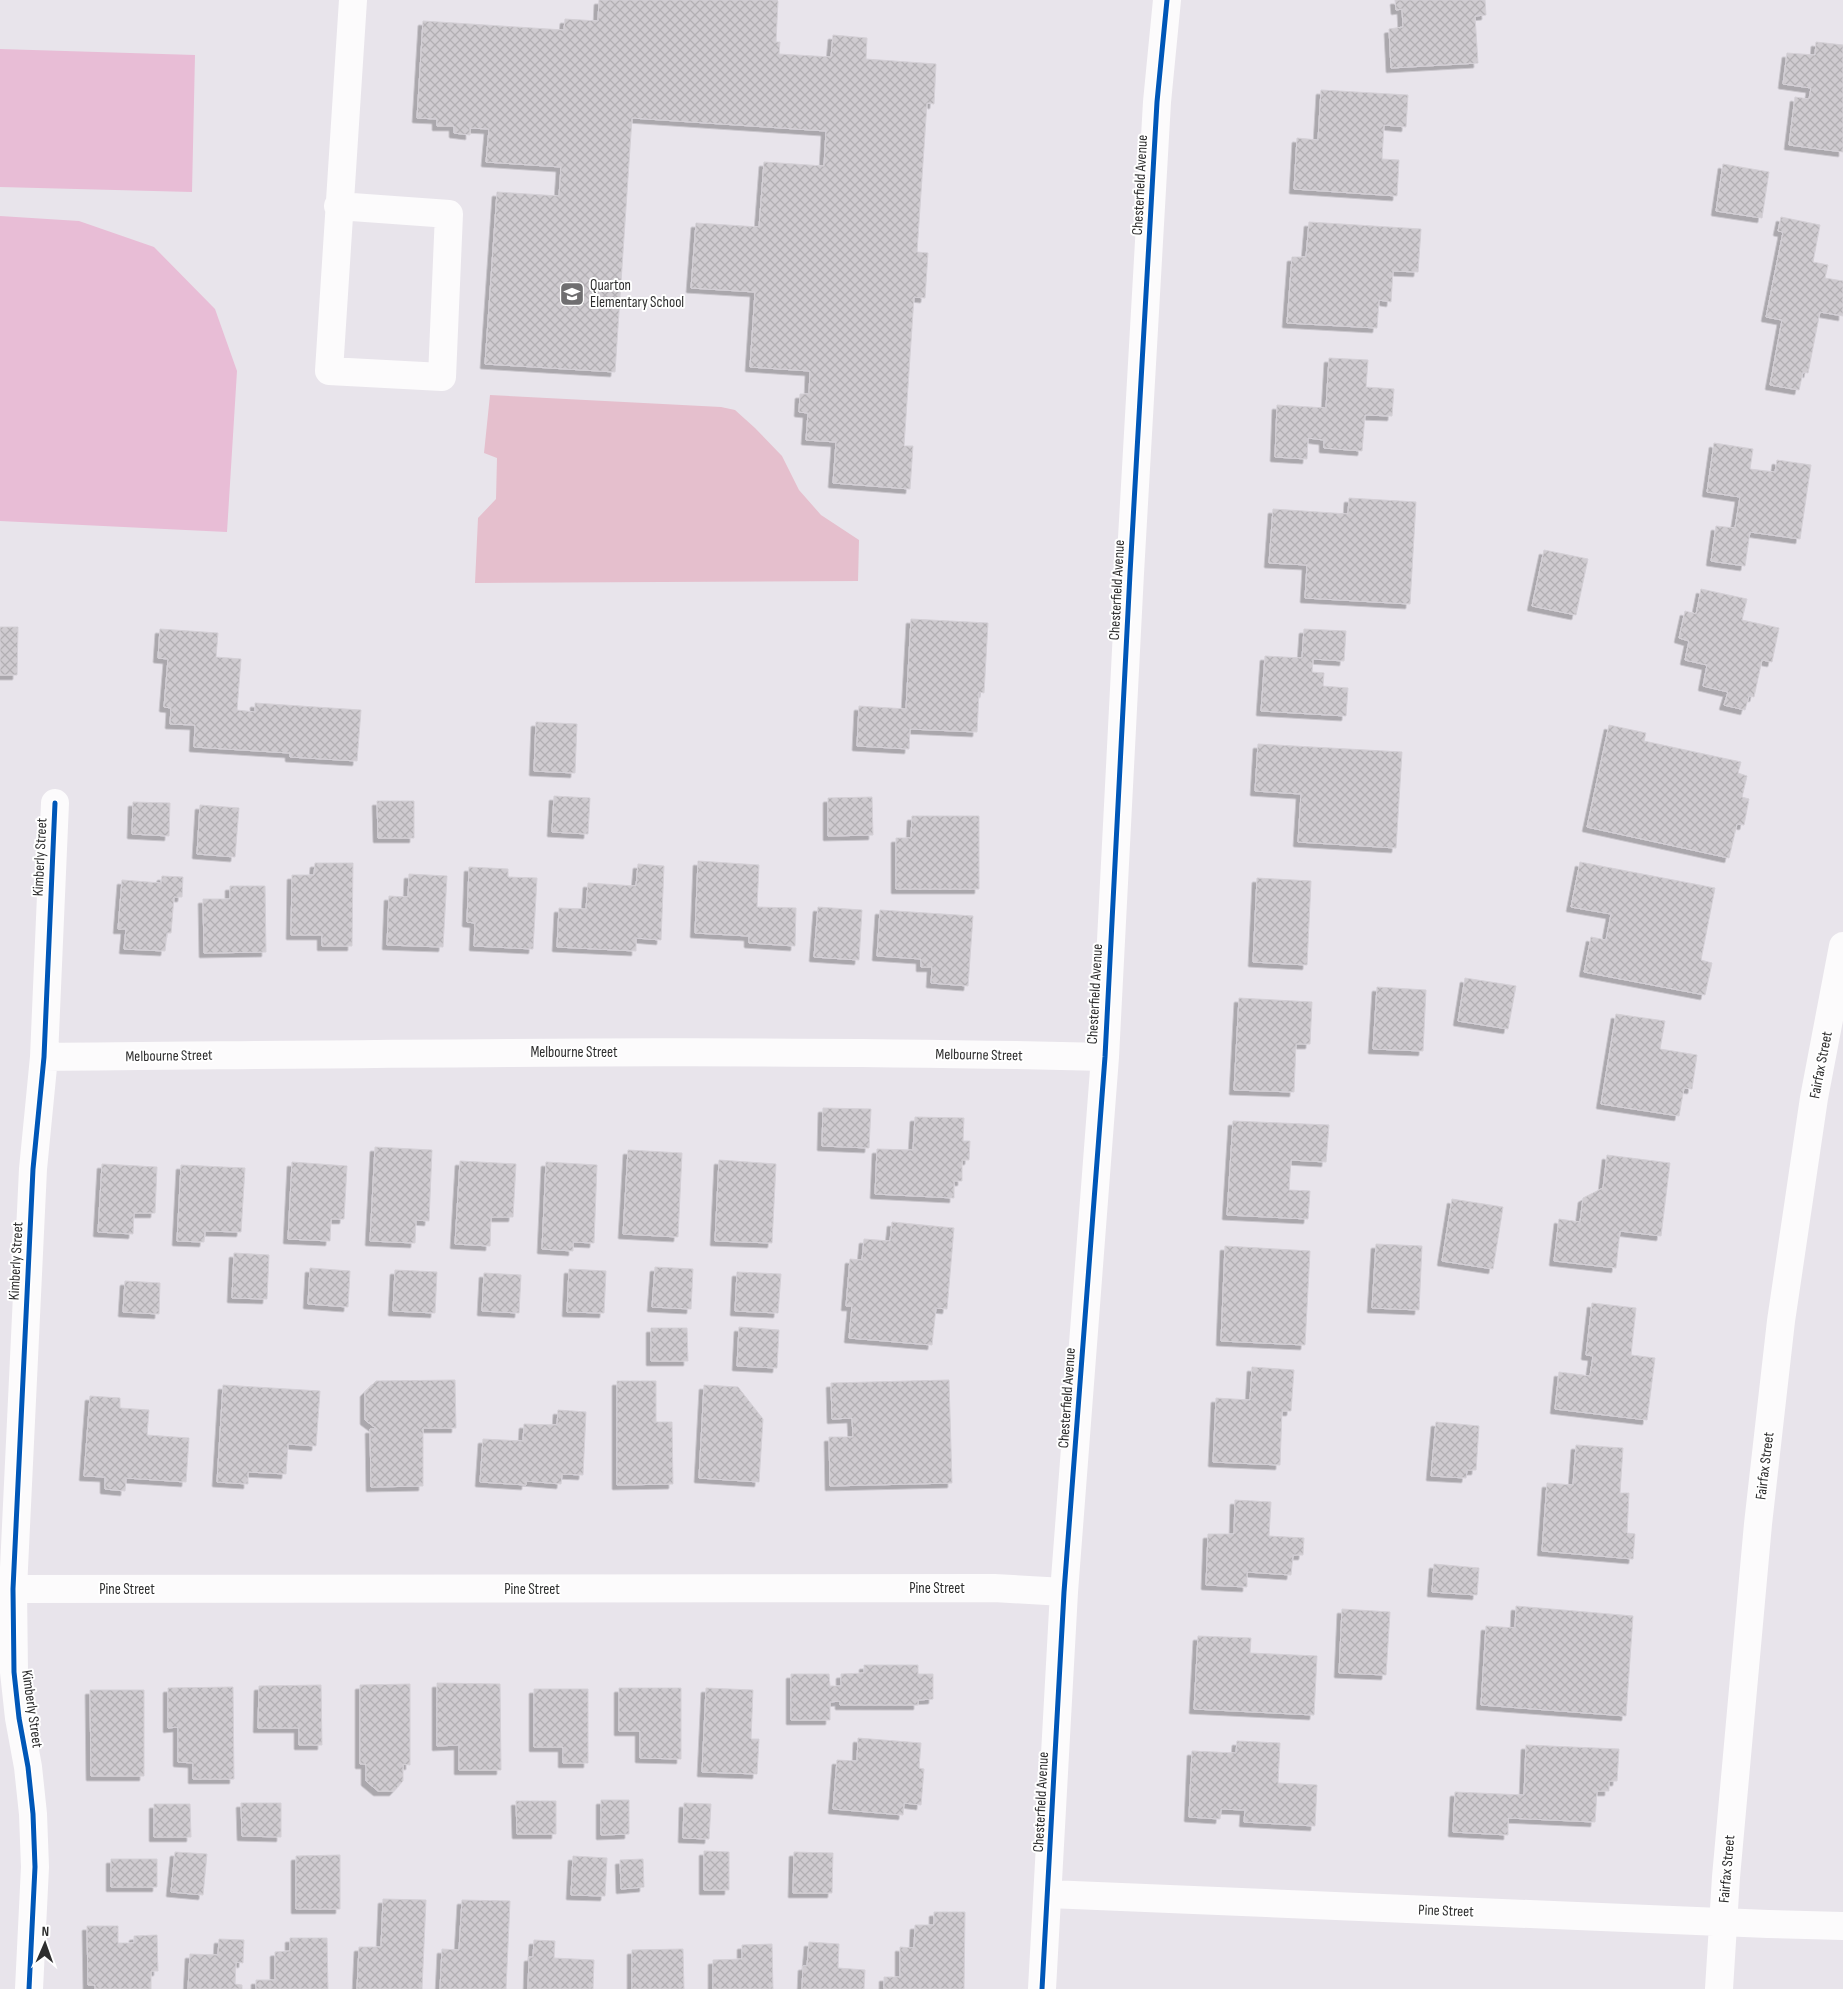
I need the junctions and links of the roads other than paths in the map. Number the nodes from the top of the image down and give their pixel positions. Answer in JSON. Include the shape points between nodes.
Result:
{"nodes":[{"id":1,"x":353,"y":0,"type":"edge"},
{"id":2,"x":1167,"y":0,"type":"edge"},
{"id":3,"x":338,"y":206,"type":"junction"},
{"id":4,"x":55,"y":803,"type":"dead end"},
{"id":5,"x":1843,"y":946,"type":"edge"},
{"id":6,"x":44,"y":1057,"type":"junction"},
{"id":7,"x":1105,"y":1057,"type":"junction"},
{"id":8,"x":6,"y":1589,"type":"edge"},
{"id":9,"x":1064,"y":1592,"type":"junction"},
{"id":10,"x":1049,"y":1894,"type":"junction"},
{"id":11,"x":1722,"y":1922,"type":"junction"},
{"id":12,"x":1843,"y":1926,"type":"edge"},
{"id":13,"x":29,"y":1989,"type":"edge"},
{"id":14,"x":1042,"y":1989,"type":"edge"},
{"id":15,"x":1719,"y":1989,"type":"edge"}],
"edges":[{"from":1,"to":3,"type":"street"},
{"from":2,"to":7,"type":"street","name":"Chesterfield Avenue","via":[[1155,141]]},
{"from":3,"to":3,"type":"street","via":[[329,371],[442,377],[449,214]]},
{"from":4,"to":6,"type":"street","name":"Kimberly Street"},
{"from":5,"to":11,"type":"street","name":"Fairfax Street","via":[[1814,1098],[1781,1321],[1758,1524]]},
{"from":6,"to":7,"type":"street","name":"Melbourne Street","via":[[574,1052]]},
{"from":6,"to":8,"type":"street","name":"Kimberly Street","via":[[33,1170]]},
{"from":7,"to":9,"type":"street","name":"Chesterfield Avenue"},
{"from":8,"to":9,"type":"street","name":"Pine Street","via":[[994,1588]]},
{"from":8,"to":13,"type":"street","name":"Kimberly Street","via":[[18,1718],[33,1814],[35,1867]]},
{"from":9,"to":10,"type":"street","name":"Chesterfield Avenue"},
{"from":10,"to":11,"type":"street","name":"Pine Street"},
{"from":10,"to":14,"type":"street","name":"Chesterfield Avenue"},
{"from":11,"to":12,"type":"street","name":"Pine Street"},
{"from":11,"to":15,"type":"street","name":"Fairfax Street"}]}
